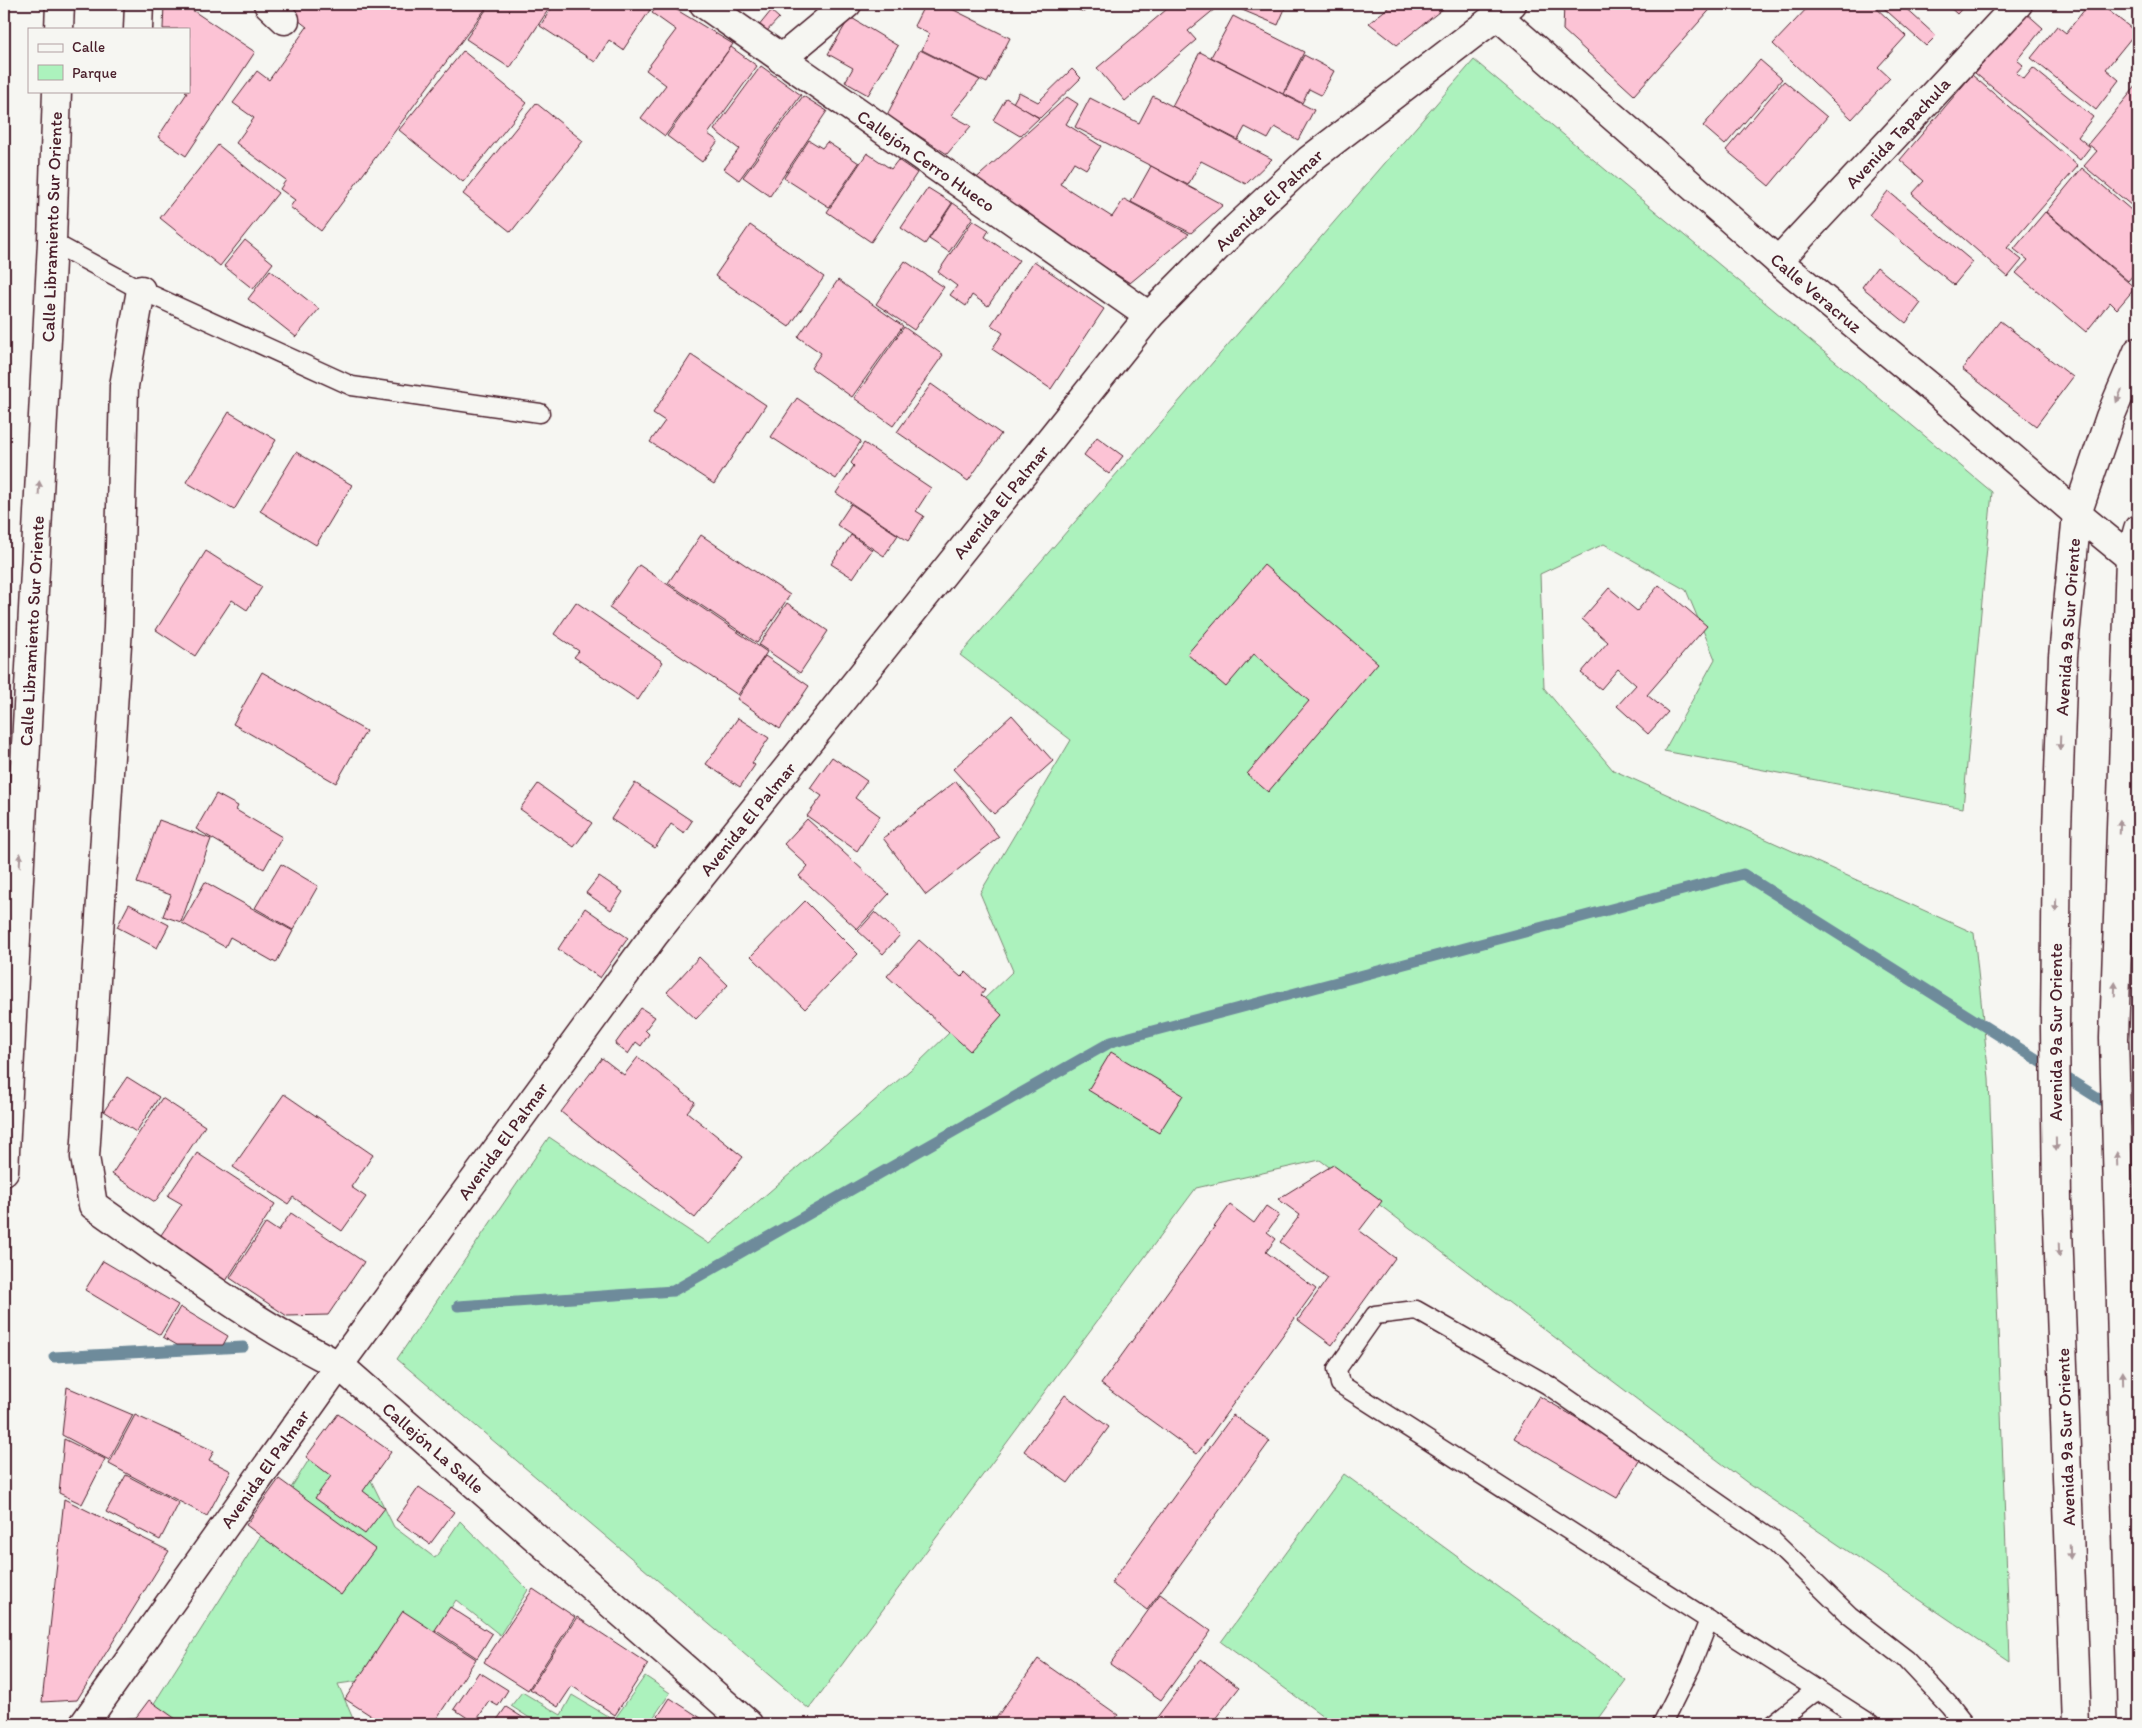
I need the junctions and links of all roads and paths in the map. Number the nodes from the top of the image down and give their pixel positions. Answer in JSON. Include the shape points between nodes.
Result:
{"nodes":[{"id":1,"x":60,"y":4,"type":"edge"},
{"id":2,"x":139,"y":4,"type":"edge"},
{"id":3,"x":704,"y":4,"type":"edge"},
{"id":4,"x":847,"y":4,"type":"edge"},
{"id":5,"x":2018,"y":4,"type":"edge"},
{"id":6,"x":1505,"y":10,"type":"edge"},
{"id":7,"x":59,"y":28,"type":"edge"},
{"id":8,"x":138,"y":28,"type":"edge"},
{"id":9,"x":781,"y":59,"type":"junction"},
{"id":10,"x":57,"y":92,"type":"edge"},
{"id":11,"x":52,"y":242,"type":"junction"},
{"id":12,"x":1778,"y":261,"type":"junction"},
{"id":13,"x":141,"y":290,"type":"junction"},
{"id":14,"x":1149,"y":316,"type":"junction"},
{"id":15,"x":2138,"y":351,"type":"edge"},
{"id":16,"x":540,"y":413,"type":"dead end"},
{"id":17,"x":2077,"y":514,"type":"junction"},
{"id":18,"x":2138,"y":529,"type":"edge"},
{"id":19,"x":2134,"y":561,"type":"edge"},
{"id":20,"x":4,"y":1171,"type":"edge"},
{"id":21,"x":339,"y":1365,"type":"junction"},
{"id":22,"x":1709,"y":1620,"type":"junction"},
{"id":23,"x":1817,"y":1690,"type":"junction"},
{"id":24,"x":84,"y":1724,"type":"edge"},
{"id":25,"x":748,"y":1724,"type":"edge"},
{"id":26,"x":1662,"y":1724,"type":"edge"},
{"id":27,"x":1773,"y":1724,"type":"edge"},
{"id":28,"x":1871,"y":1724,"type":"edge"},
{"id":29,"x":1964,"y":1724,"type":"edge"},
{"id":30,"x":2076,"y":1724,"type":"edge"},
{"id":31,"x":2132,"y":1724,"type":"edge"}],
"edges":[{"from":1,"to":7,"type":"street"},
{"from":2,"to":8,"type":"street"},
{"from":3,"to":9,"type":"street","name":"Callejón Cerro Hueco"},
{"from":4,"to":9,"type":"street"},
{"from":5,"to":12,"type":"street","name":"Avenida Tapachula"},
{"from":6,"to":12,"type":"street","name":"Calle Veracruz"},
{"from":6,"to":14,"type":"street","name":"Avenida El Palmar","via":[[1309,160]]},
{"from":9,"to":14,"type":"street","name":"Callejón Cerro Hueco"},
{"from":10,"to":11,"type":"street","name":"Calle Libramiento Sur Oriente"},
{"from":11,"to":13,"type":"lane"},
{"from":20,"to":11,"type":"street","name":"Calle Libramiento Sur Oriente","one_way":true},
{"from":12,"to":17,"type":"street","name":"Calle Veracruz"},
{"from":13,"to":16,"type":"lane","via":[[352,386]]},
{"from":13,"to":21,"type":"street","name":"Callejón La Salle","via":[[124,386],[118,628],[85,1158],[93,1205],[260,1322]]},
{"from":14,"to":21,"type":"street","name":"Avenida El Palmar","via":[[654,936]]},
{"from":15,"to":17,"type":"street","name":"Avenida 9a Sur Oriente","one_way":true,"via":[[2110,417]]},
{"from":17,"to":19,"type":"street","name":"Calle Veracruz"},
{"from":17,"to":30,"type":"street","name":"Avenida 9a Sur Oriente","one_way":true,"via":[[2063,656],[2054,1026],[2057,1201]]},
{"from":18,"to":19,"type":"street"},
{"from":31,"to":19,"type":"street","one_way":true,"via":[[2114,1038]]},
{"from":21,"to":24,"type":"street","name":"Avenida El Palmar"},
{"from":21,"to":25,"type":"street","name":"Callejón La Salle"},
{"from":22,"to":23,"type":"lane"},
{"from":22,"to":26,"type":"lane","via":[[1691,1666]]},
{"from":22,"to":29,"type":"lane","via":[[1340,1384],[1337,1369],[1375,1315],[1416,1310],[1424,1314],[1548,1385],[1773,1541],[1849,1615],[1906,1660]]},
{"from":23,"to":27,"type":"lane"},
{"from":23,"to":28,"type":"lane"}]}
